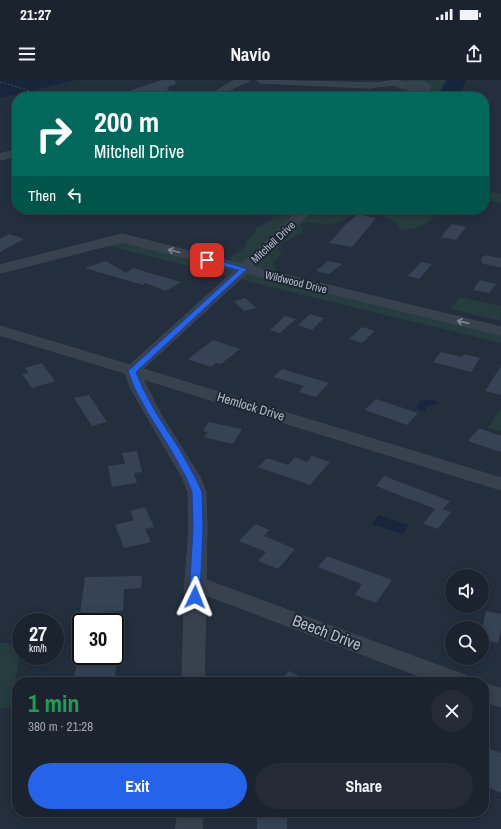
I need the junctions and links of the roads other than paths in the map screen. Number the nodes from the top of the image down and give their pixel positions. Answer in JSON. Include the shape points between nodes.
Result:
{"nodes":[{"id":1,"x":245,"y":80,"type":"edge"},
{"id":2,"x":261,"y":80,"type":"edge"},
{"id":3,"x":394,"y":81,"type":"edge"},
{"id":4,"x":407,"y":86,"type":"dead end"},
{"id":5,"x":219,"y":92,"type":"edge"},
{"id":6,"x":12,"y":154,"type":"edge"},
{"id":7,"x":0,"y":157,"type":"edge"},
{"id":8,"x":303,"y":214,"type":"edge"},
{"id":9,"x":488,"y":260,"type":"dead end"},
{"id":10,"x":501,"y":262,"type":"edge"},
{"id":11,"x":0,"y":269,"type":"edge"},
{"id":12,"x":239,"y":273,"type":"junction"},
{"id":13,"x":0,"y":330,"type":"edge"},
{"id":14,"x":501,"y":331,"type":"edge"},
{"id":15,"x":501,"y":343,"type":"edge"},
{"id":16,"x":132,"y":371,"type":"junction"},
{"id":17,"x":501,"y":484,"type":"edge"},
{"id":18,"x":195,"y":583,"type":"junction"},
{"id":19,"x":193,"y":677,"type":"edge"},
{"id":20,"x":446,"y":677,"type":"edge"},
{"id":21,"x":489,"y":694,"type":"edge"},
{"id":22,"x":501,"y":698,"type":"edge"},
{"id":23,"x":190,"y":817,"type":"edge"},
{"id":24,"x":189,"y":829,"type":"edge"}],
"edges":[{"from":1,"to":5,"type":"street"},
{"from":2,"to":3,"type":"street","via":[[363,85],[386,85]]},
{"from":3,"to":4,"type":"street"},
{"from":6,"to":7,"type":"street"},
{"from":8,"to":12,"type":"street","name":"Mitchell Drive"},
{"from":9,"to":10,"type":"street"},
{"from":11,"to":12,"type":"street","name":"Wildwood Drive","via":[[92,245],[109,246]]},
{"from":14,"to":12,"type":"street","name":"Wildwood Drive","one_way":true},
{"from":12,"to":15,"type":"street","name":"Wildwood Drive"},
{"from":12,"to":16,"type":"street","name":"Mitchell Drive"},
{"from":13,"to":16,"type":"street","name":"Hemlock Drive"},
{"from":16,"to":17,"type":"street","name":"Hemlock Drive"},
{"from":16,"to":18,"type":"street","via":[[149,407],[197,492]]},
{"from":18,"to":19,"type":"street"},
{"from":18,"to":20,"type":"street","name":"Beech Drive"},
{"from":21,"to":22,"type":"street"},
{"from":23,"to":24,"type":"street"}]}
